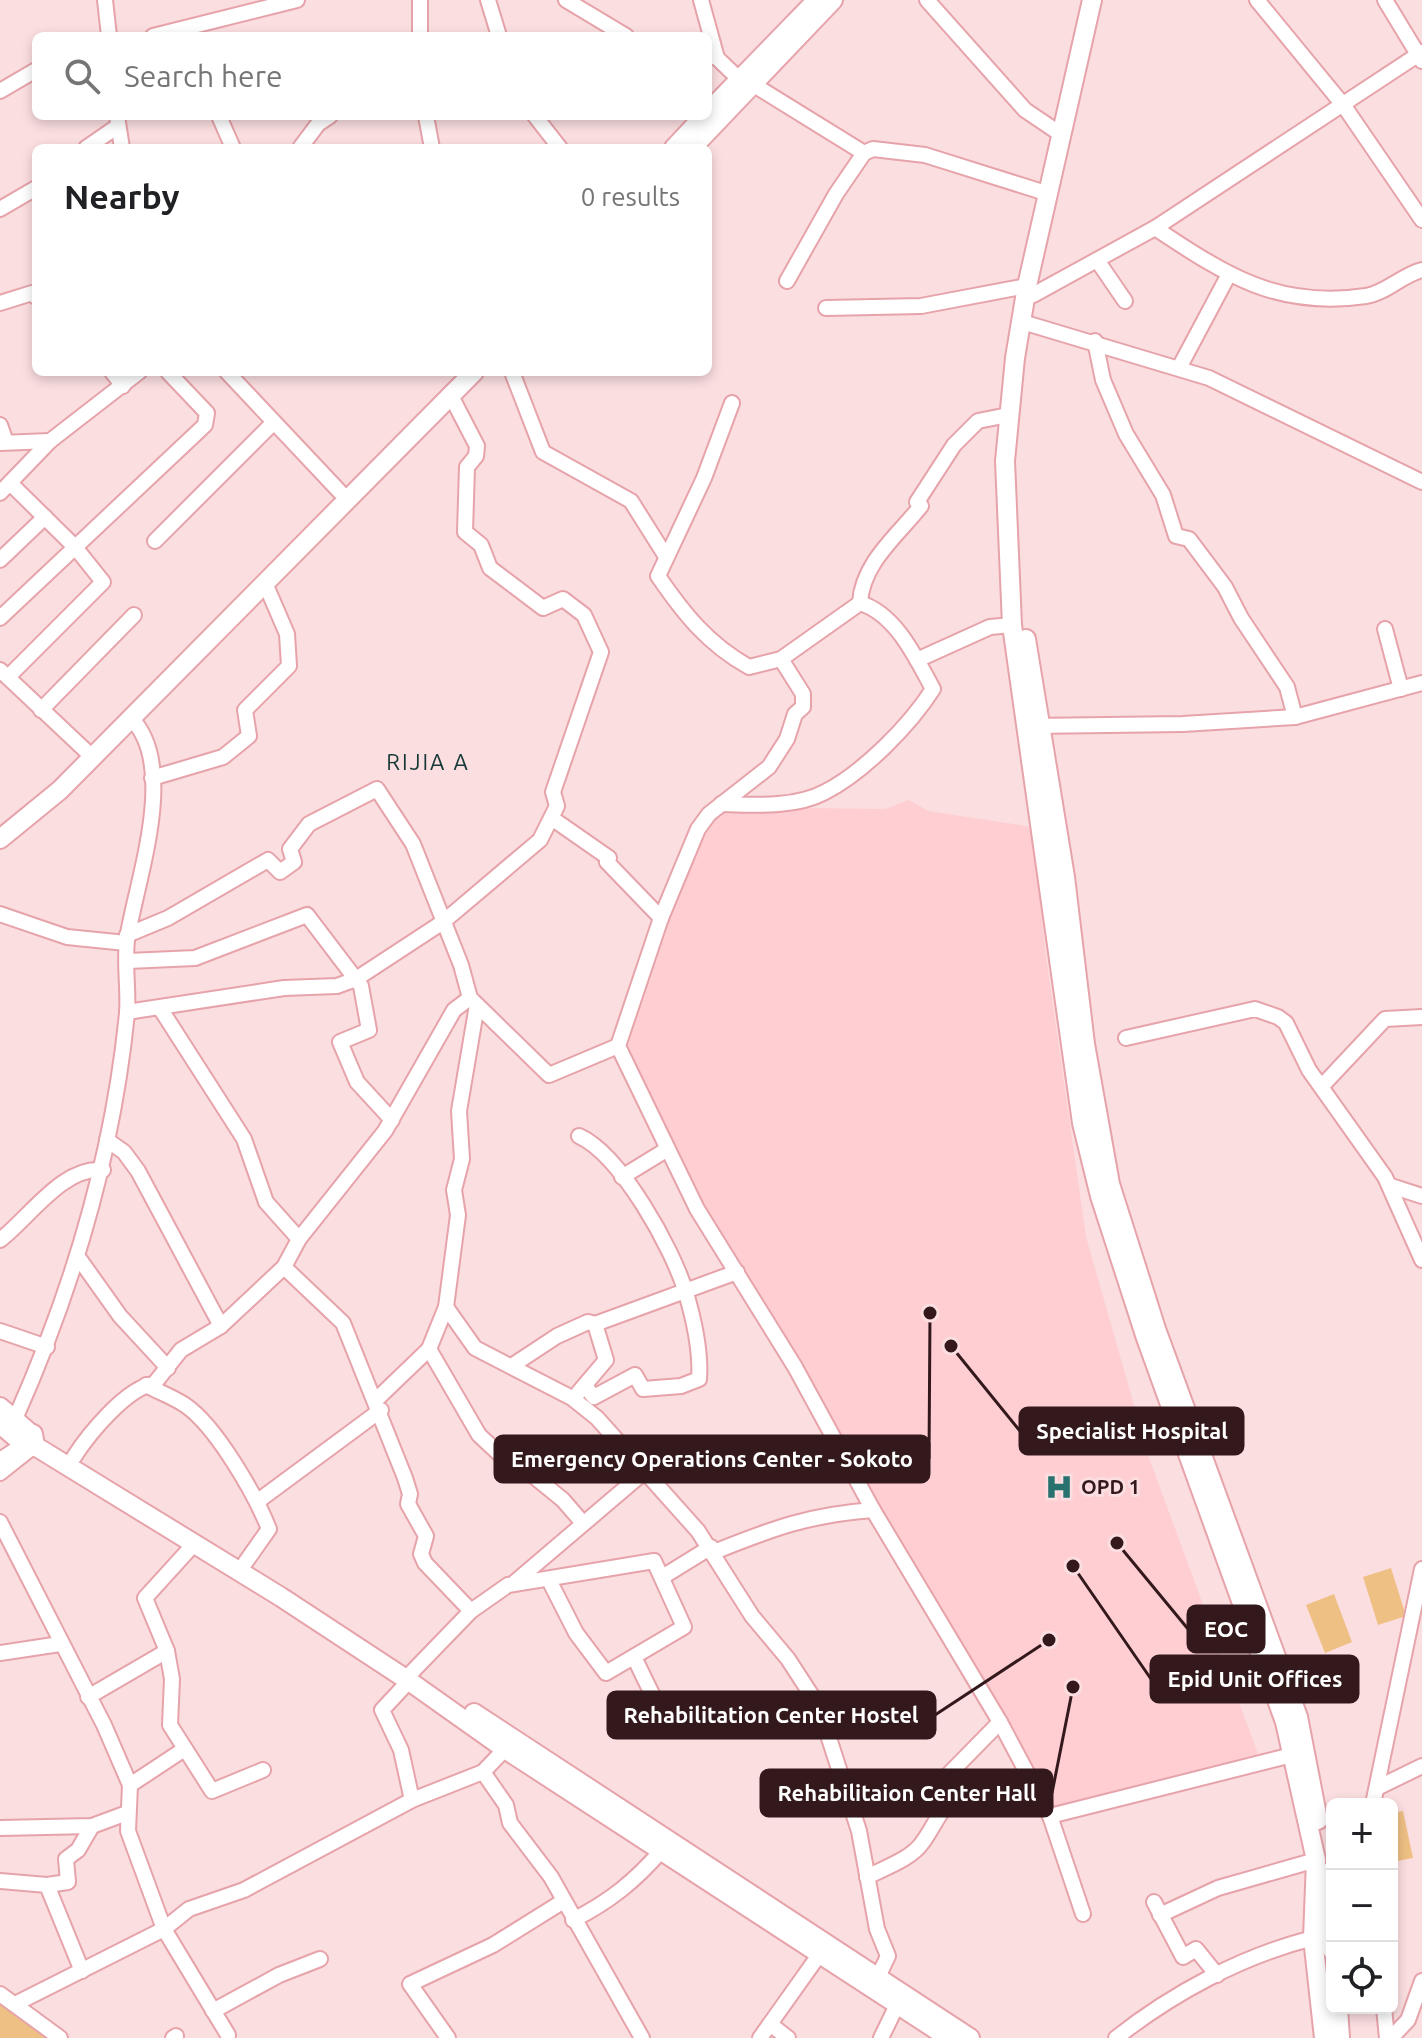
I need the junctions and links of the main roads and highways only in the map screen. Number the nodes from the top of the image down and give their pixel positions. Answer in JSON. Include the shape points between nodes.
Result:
{"nodes":[{"id":1,"x":817,"y":0,"type":"edge"},
{"id":2,"x":833,"y":0,"type":"edge"},
{"id":3,"x":1092,"y":0,"type":"edge"},
{"id":4,"x":1102,"y":0,"type":"edge"},
{"id":5,"x":747,"y":82,"type":"junction"},
{"id":6,"x":712,"y":109,"type":"edge"},
{"id":7,"x":700,"y":120,"type":"edge"},
{"id":8,"x":678,"y":144,"type":"edge"},
{"id":9,"x":695,"y":144,"type":"edge"},
{"id":10,"x":1030,"y":290,"type":"junction"},
{"id":11,"x":452,"y":376,"type":"edge"},
{"id":12,"x":470,"y":376,"type":"edge"},
{"id":13,"x":1032,"y":726,"type":"junction"},
{"id":14,"x":0,"y":825,"type":"edge"},
{"id":15,"x":0,"y":839,"type":"edge"},
{"id":16,"x":5,"y":1417,"type":"edge"},
{"id":17,"x":28,"y":1440,"type":"junction"},
{"id":18,"x":410,"y":1677,"type":"junction"},
{"id":19,"x":1331,"y":1942,"type":"edge"},
{"id":20,"x":1338,"y":2014,"type":"edge"},
{"id":21,"x":949,"y":2038,"type":"edge"},
{"id":22,"x":970,"y":2038,"type":"edge"},
{"id":23,"x":1324,"y":2038,"type":"edge"},
{"id":24,"x":1340,"y":2038,"type":"edge"}],
"edges":[{"from":1,"to":5,"type":"main road"},
{"from":2,"to":5,"type":"main road"},
{"from":3,"to":10,"type":"main road"},
{"from":4,"to":10,"type":"main road","via":[[1089,77]]},
{"from":5,"to":6,"type":"main road"},
{"from":5,"to":9,"type":"main road"},
{"from":7,"to":8,"type":"main road"},
{"from":10,"to":13,"type":"main road","via":[[1014,465]]},
{"from":10,"to":13,"type":"main road","via":[[1008,415],[1005,523],[1012,625]]},
{"from":11,"to":14,"type":"main road","via":[[86,751]]},
{"from":12,"to":15,"type":"main road","via":[[60,790]]},
{"from":13,"to":19,"type":"main road","via":[[1065,877],[1085,1044],[1110,1184],[1156,1329],[1298,1717],[1312,1781]]},
{"from":13,"to":23,"type":"main road","via":[[1082,1123],[1151,1352],[1285,1722],[1316,1860],[1313,1938]]},
{"from":16,"to":17,"type":"main road"},
{"from":17,"to":18,"type":"main road"},
{"from":17,"to":18,"type":"main road","via":[[74,1457],[245,1563]]},
{"from":18,"to":21,"type":"main road","via":[[505,1749]]},
{"from":18,"to":22,"type":"main road"},
{"from":20,"to":24,"type":"main road"}]}
